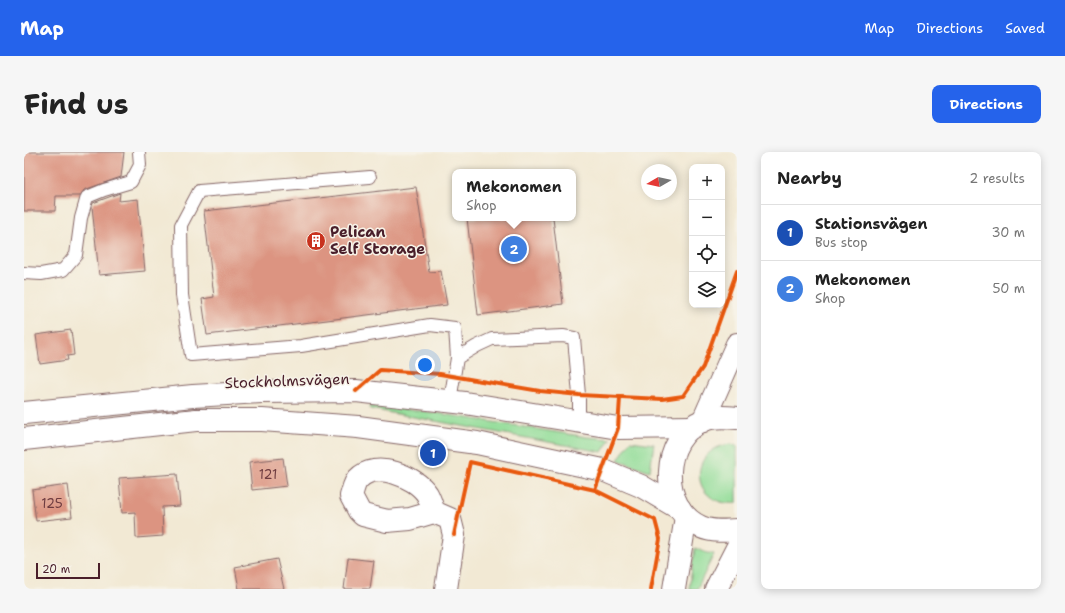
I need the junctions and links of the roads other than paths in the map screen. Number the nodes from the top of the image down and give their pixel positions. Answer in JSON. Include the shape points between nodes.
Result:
{"nodes":[{"id":1,"x":139,"y":152,"type":"edge"},
{"id":2,"x":370,"y":177,"type":"dead end"},
{"id":3,"x":24,"y":273,"type":"edge"},
{"id":4,"x":737,"y":344,"type":"edge"},
{"id":5,"x":457,"y":358,"type":"junction"},
{"id":6,"x":450,"y":401,"type":"junction"},
{"id":7,"x":24,"y":413,"type":"edge"},
{"id":8,"x":737,"y":418,"type":"edge"},
{"id":9,"x":579,"y":422,"type":"junction"},
{"id":10,"x":698,"y":424,"type":"junction"},
{"id":11,"x":24,"y":439,"type":"edge"},
{"id":12,"x":434,"y":512,"type":"dead end"},
{"id":13,"x":683,"y":513,"type":"junction"},
{"id":14,"x":737,"y":530,"type":"edge"},
{"id":15,"x":737,"y":548,"type":"edge"},
{"id":16,"x":446,"y":589,"type":"edge"},
{"id":17,"x":674,"y":589,"type":"edge"},
{"id":18,"x":716,"y":589,"type":"edge"}],
"edges":[{"from":1,"to":3,"type":"lane","via":[[140,165],[131,182],[87,197],[76,255],[63,270],[41,274]]},
{"from":2,"to":5,"type":"lane","via":[[199,191],[181,225],[182,295],[191,355],[301,346],[430,325],[455,328]]},
{"from":4,"to":10,"type":"main road"},
{"from":5,"to":6,"type":"lane"},
{"from":5,"to":9,"type":"lane","via":[[492,339],[563,336],[574,338]]},
{"from":6,"to":7,"type":"main road","name":"Stockholmsvägen","via":[[356,391],[261,392],[193,396]]},
{"from":6,"to":9,"type":"main road","name":"Stockholmsvägen"},
{"from":8,"to":10,"type":"main road","name":"Stockholmsvägen","via":[[718,417]]},
{"from":9,"to":10,"type":"main road","name":"Stockholmsvägen","via":[[618,428]]},
{"from":10,"to":13,"type":"main road","via":[[679,442],[669,464],[670,484]]},
{"from":11,"to":13,"type":"main road","via":[[196,420],[262,420],[358,427],[477,443],[603,470],[641,486]]},
{"from":12,"to":16,"type":"main road","via":[[450,519],[454,535]]},
{"from":13,"to":14,"type":"main road","via":[[701,527],[720,531]]},
{"from":13,"to":17,"type":"main road"},
{"from":15,"to":18,"type":"main road"}]}
